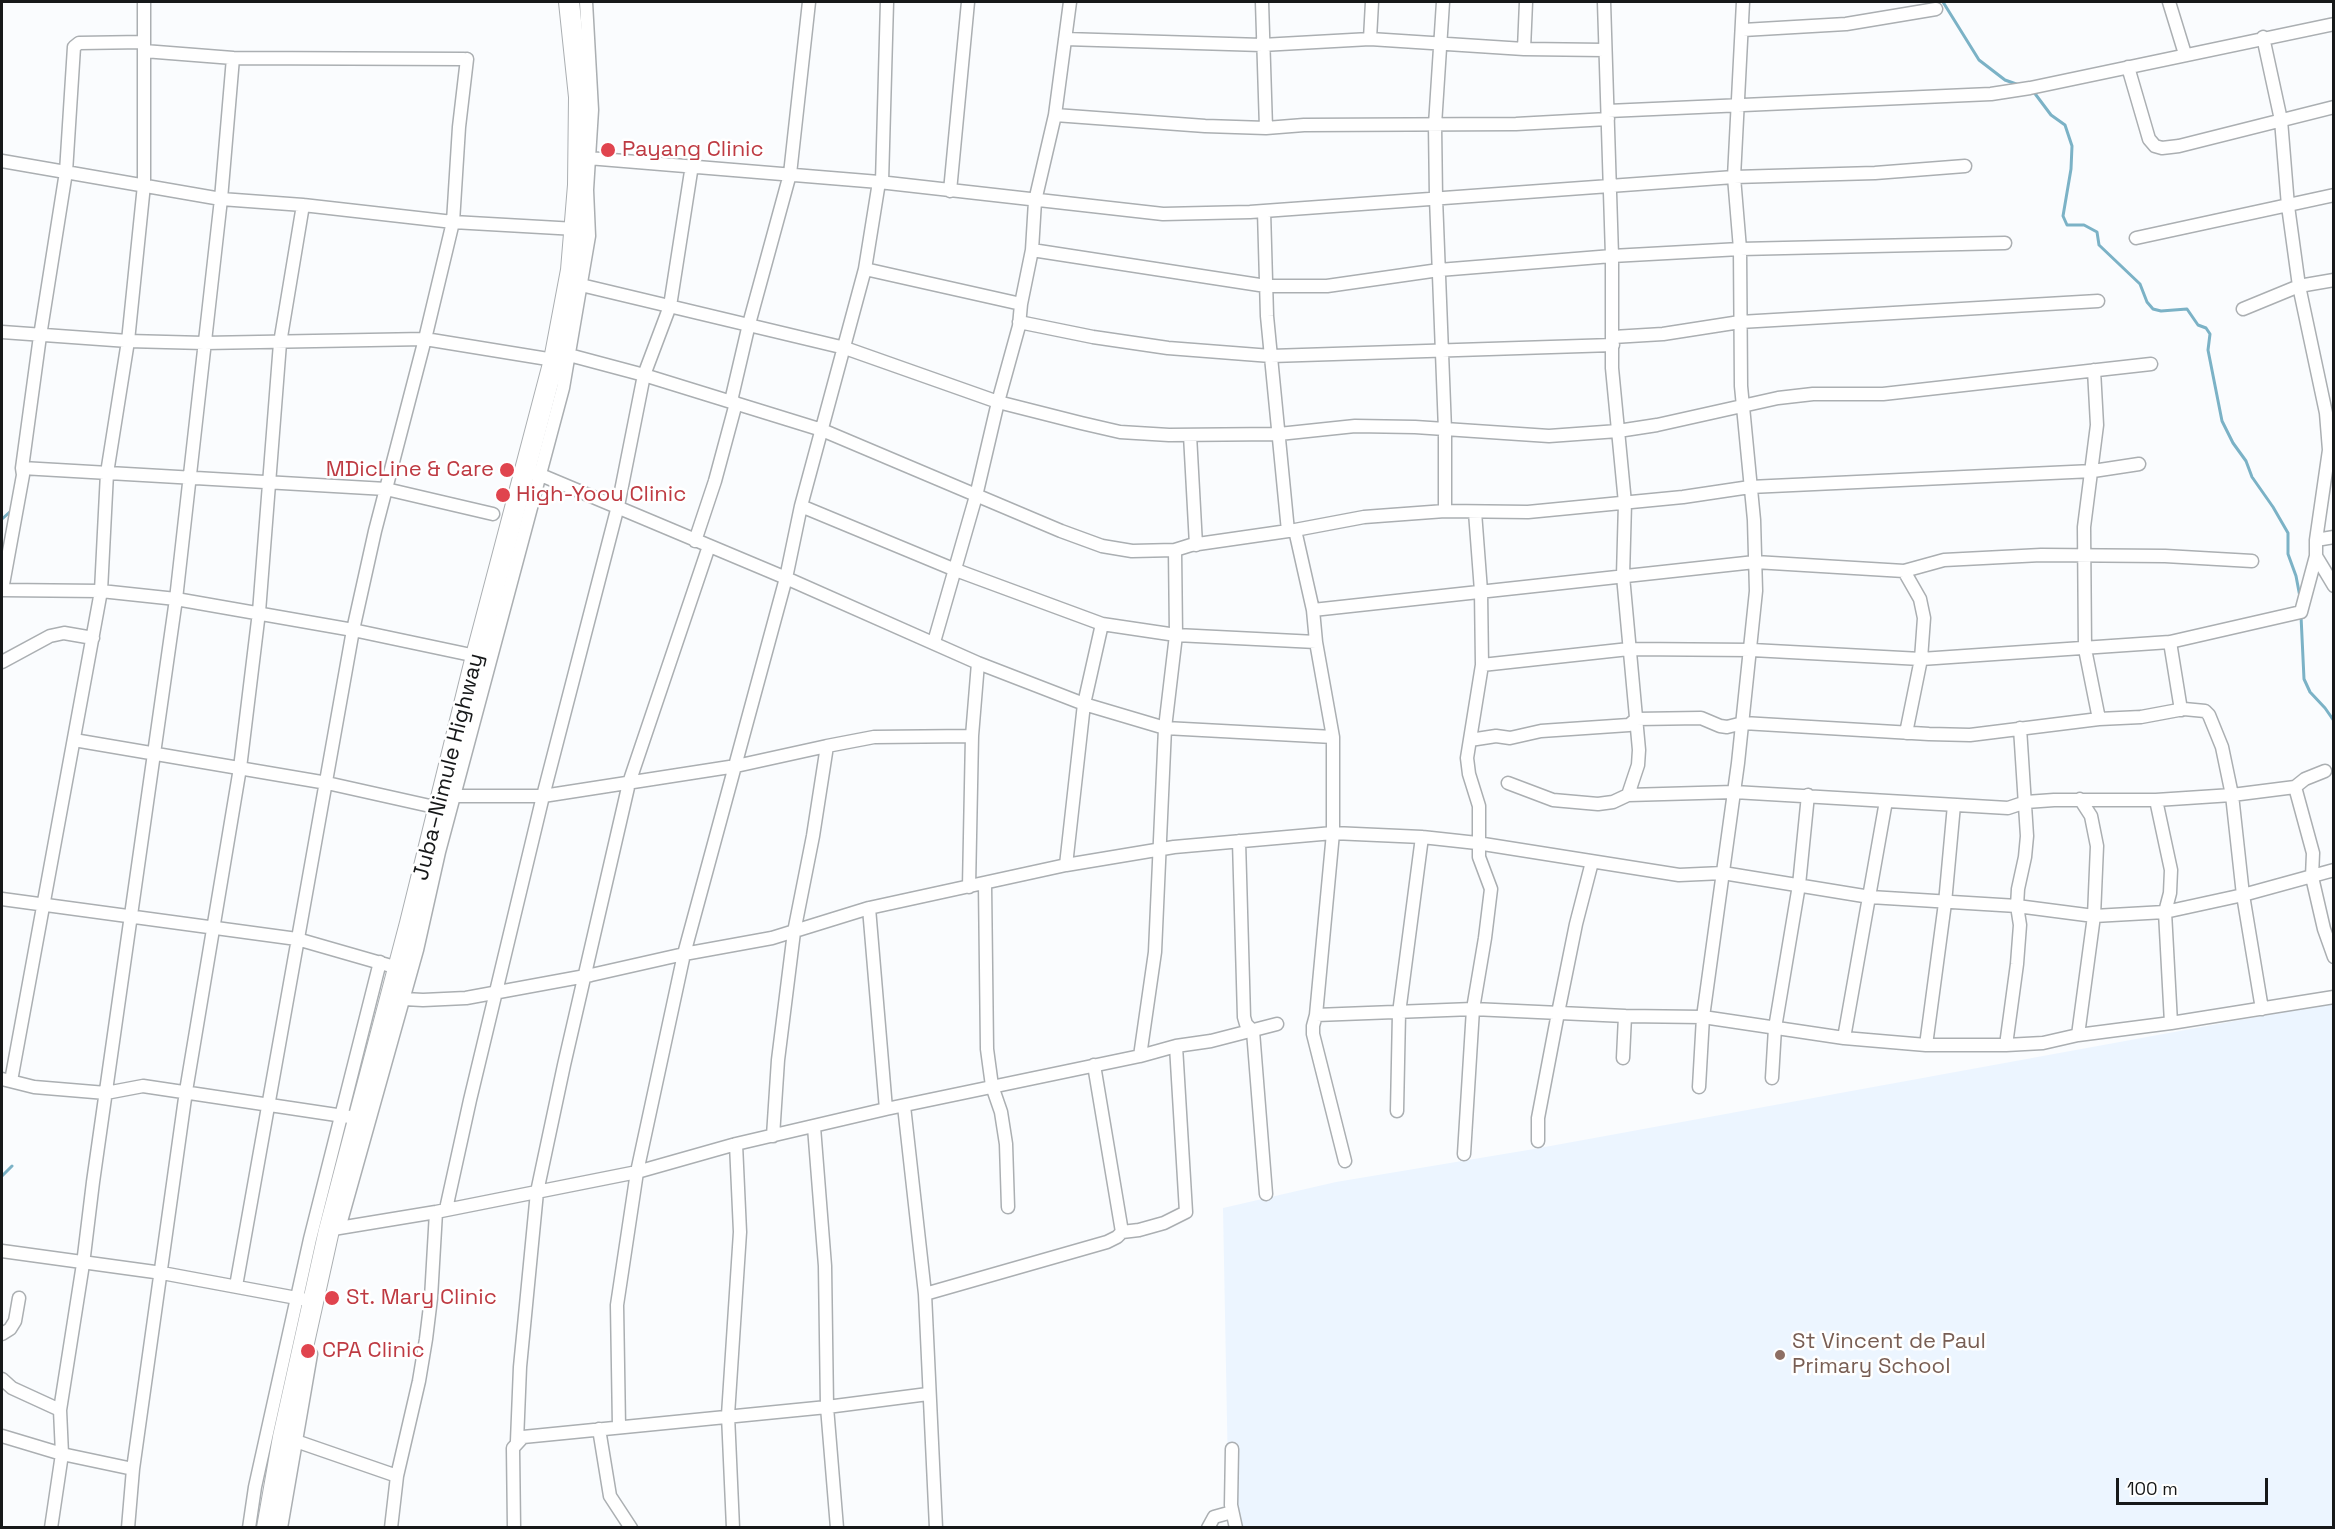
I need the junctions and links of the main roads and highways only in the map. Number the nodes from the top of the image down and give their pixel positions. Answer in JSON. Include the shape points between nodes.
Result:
{"nodes":[{"id":1,"x":568,"y":2,"type":"edge"},
{"id":2,"x":267,"y":1527,"type":"edge"}],
"edges":[{"from":1,"to":2,"type":"main road","name":"Juba–Nimule Highway","via":[[579,97],[576,229],[561,357],[534,472],[476,656],[439,807],[389,965],[398,997],[350,1117],[334,1228],[305,1299],[290,1439],[264,1490]]}]}
